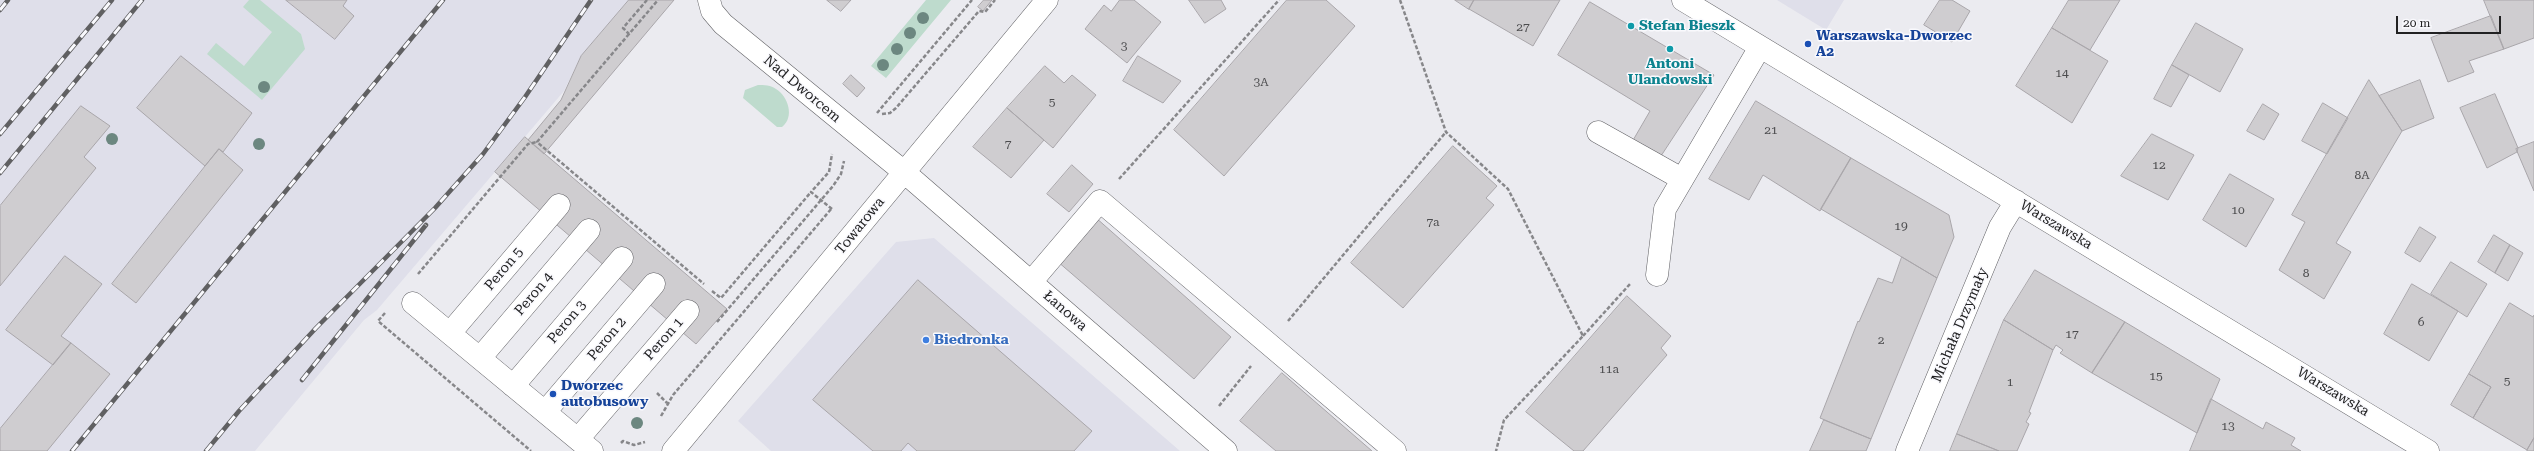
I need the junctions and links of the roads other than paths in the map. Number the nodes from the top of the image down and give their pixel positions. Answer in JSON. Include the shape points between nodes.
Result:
{"nodes":[{"id":1,"x":709,"y":0,"type":"edge"},
{"id":2,"x":1047,"y":0,"type":"edge"},
{"id":3,"x":1683,"y":0,"type":"edge"},
{"id":4,"x":1760,"y":46,"type":"junction"},
{"id":5,"x":1598,"y":132,"type":"dead end"},
{"id":6,"x":904,"y":172,"type":"junction"},
{"id":7,"x":1682,"y":179,"type":"junction"},
{"id":8,"x":2016,"y":201,"type":"junction"},
{"id":9,"x":559,"y":205,"type":"dead end"},
{"id":10,"x":589,"y":230,"type":"dead end"},
{"id":11,"x":622,"y":258,"type":"dead end"},
{"id":12,"x":1657,"y":275,"type":"dead end"},
{"id":13,"x":1031,"y":282,"type":"junction"},
{"id":14,"x":654,"y":284,"type":"dead end"},
{"id":15,"x":413,"y":303,"type":"dead end"},
{"id":16,"x":688,"y":311,"type":"dead end"},
{"id":17,"x":450,"y":333,"type":"junction"},
{"id":18,"x":480,"y":358,"type":"junction"},
{"id":19,"x":513,"y":386,"type":"junction"},
{"id":20,"x":545,"y":412,"type":"junction"},
{"id":21,"x":585,"y":445,"type":"edge"},
{"id":22,"x":673,"y":451,"type":"edge"},
{"id":23,"x":1226,"y":451,"type":"edge"},
{"id":24,"x":1395,"y":451,"type":"edge"},
{"id":25,"x":1907,"y":451,"type":"edge"},
{"id":26,"x":2428,"y":451,"type":"edge"}],
"edges":[{"from":1,"to":6,"type":"street","name":"Nad Dworcem","via":[[712,11],[722,24]]},
{"from":2,"to":6,"type":"street","name":"Towarowa"},
{"from":3,"to":4,"type":"street","name":"Warszawska"},
{"from":4,"to":7,"type":"street"},
{"from":4,"to":8,"type":"street","name":"Warszawska"},
{"from":5,"to":7,"type":"street"},
{"from":6,"to":13,"type":"street","name":"Łanowa"},
{"from":6,"to":22,"type":"street","name":"Towarowa"},
{"from":7,"to":12,"type":"street","via":[[1665,209]]},
{"from":8,"to":25,"type":"street","name":"Michała Drzymały","via":[[2000,227]]},
{"from":8,"to":26,"type":"street","name":"Warszawska"},
{"from":9,"to":17,"type":"street","name":"Peron 5"},
{"from":10,"to":18,"type":"street","name":"Peron 4"},
{"from":11,"to":19,"type":"street","name":"Peron 3"},
{"from":13,"to":23,"type":"street","name":"Łanowa"},
{"from":13,"to":24,"type":"street","via":[[1100,201]]},
{"from":14,"to":20,"type":"street","name":"Peron 2"},
{"from":15,"to":17,"type":"street"},
{"from":16,"to":21,"type":"street","name":"Peron 1"},
{"from":17,"to":18,"type":"street"},
{"from":18,"to":19,"type":"street"},
{"from":19,"to":20,"type":"street"},
{"from":20,"to":21,"type":"street"}]}
